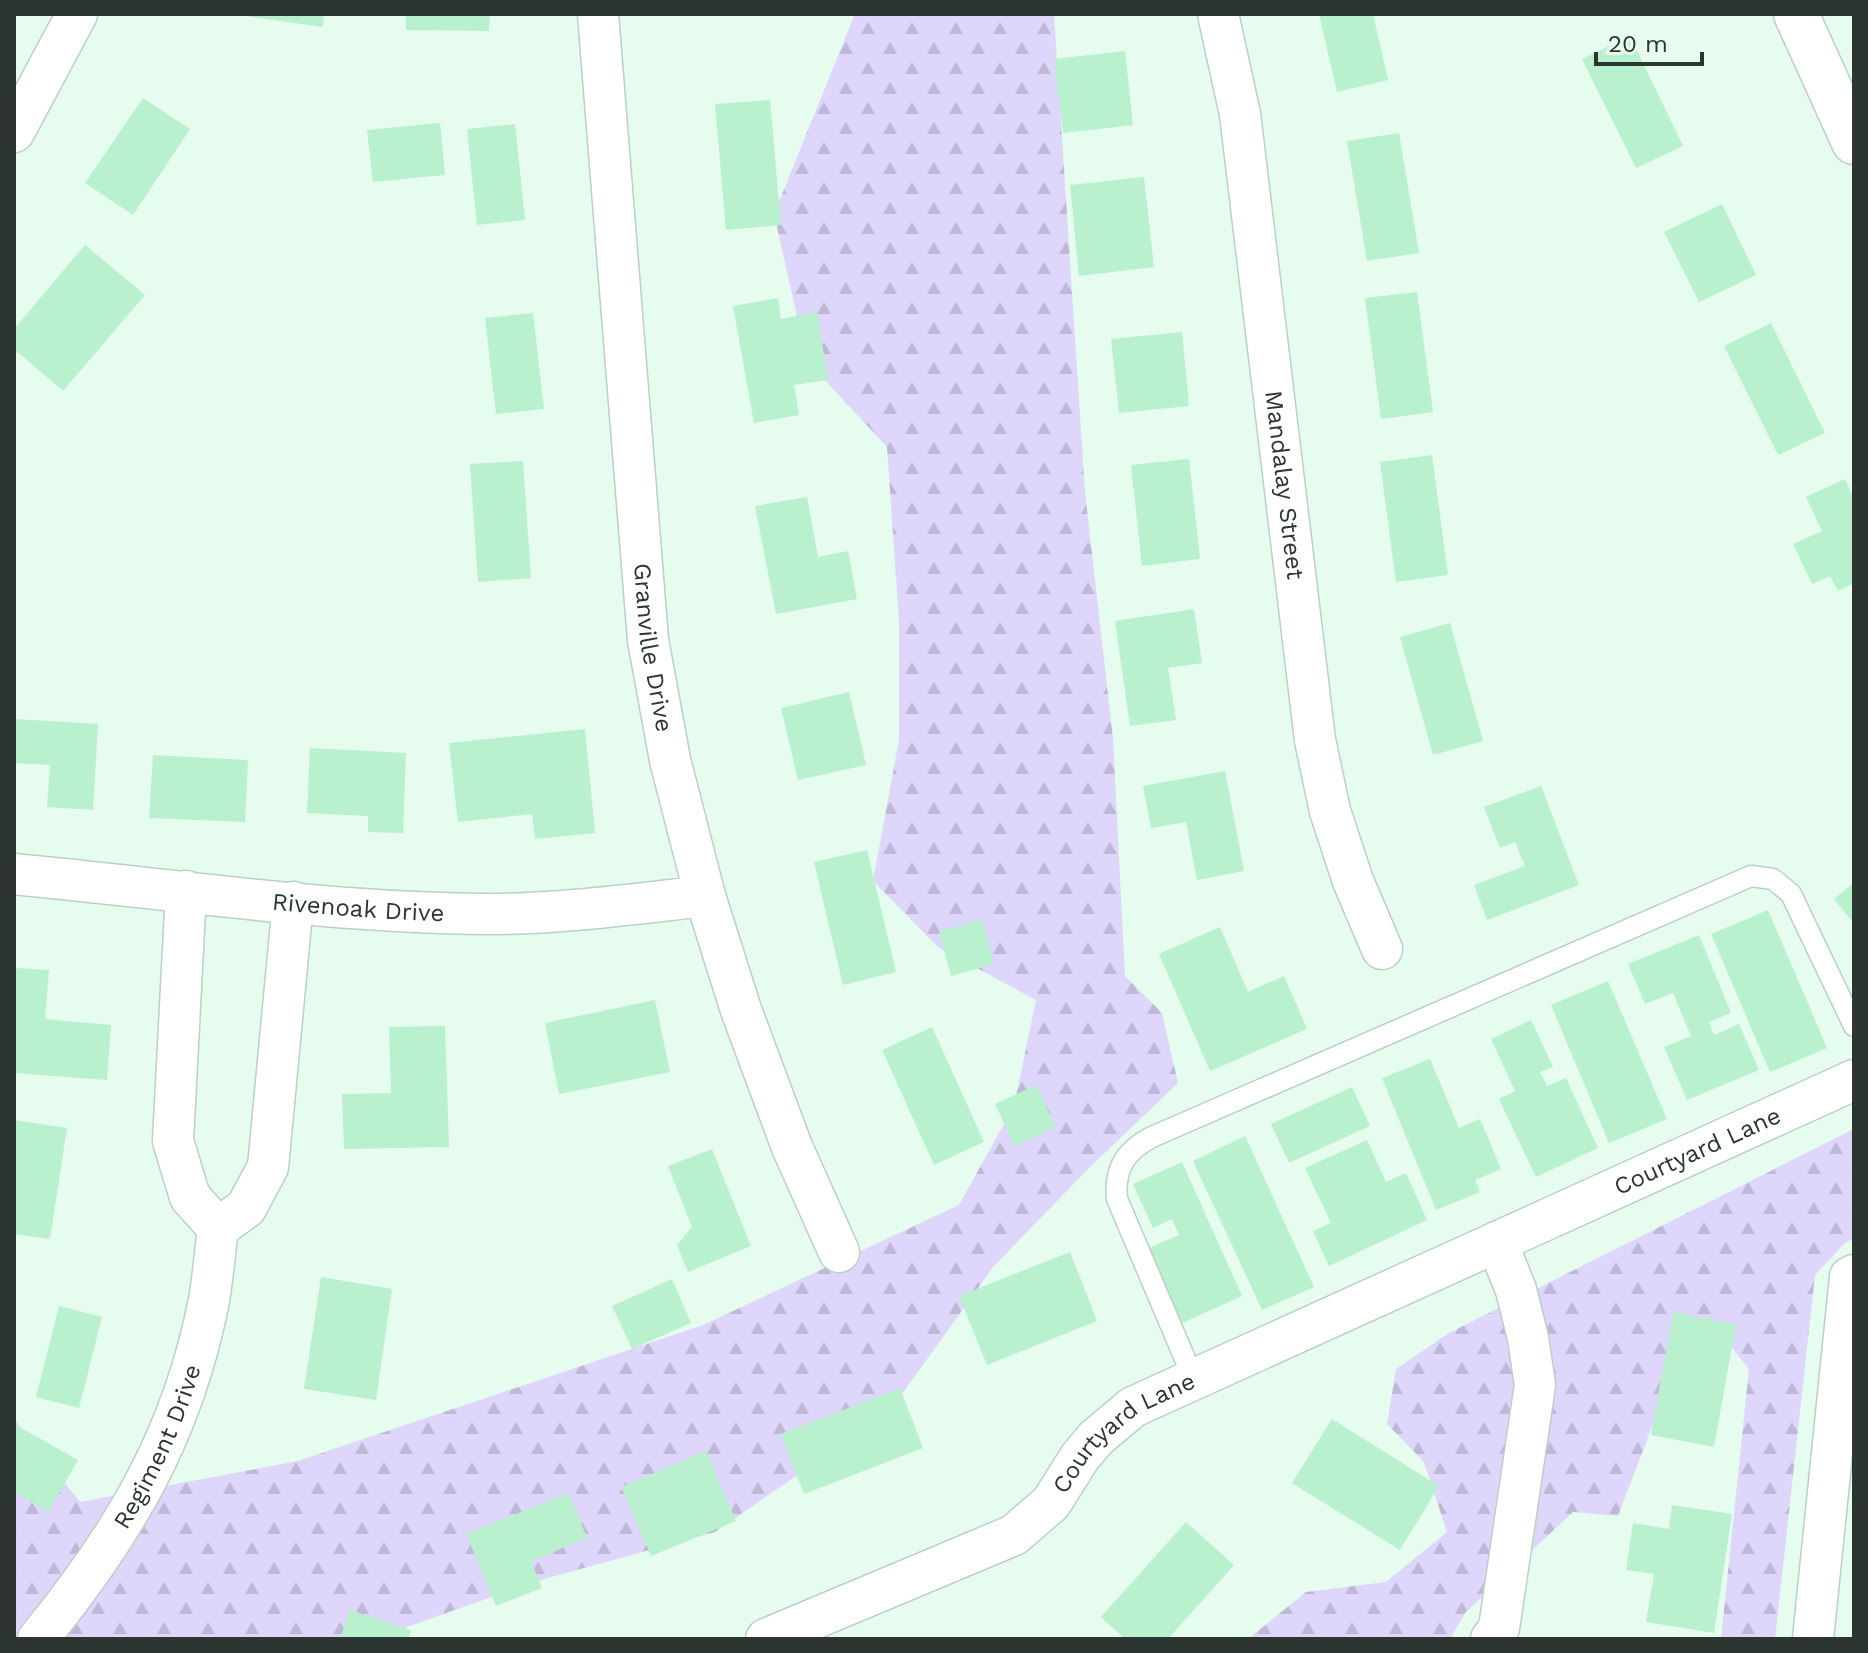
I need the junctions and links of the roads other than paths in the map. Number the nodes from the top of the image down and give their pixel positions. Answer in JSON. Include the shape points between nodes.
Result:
{"nodes":[{"id":1,"x":77,"y":14,"type":"edge"},
{"id":2,"x":598,"y":14,"type":"edge"},
{"id":3,"x":1218,"y":14,"type":"edge"},
{"id":4,"x":1796,"y":14,"type":"edge"},
{"id":5,"x":14,"y":132,"type":"edge"},
{"id":6,"x":1854,"y":142,"type":"edge"},
{"id":7,"x":14,"y":874,"type":"edge"},
{"id":8,"x":186,"y":891,"type":"junction"},
{"id":9,"x":705,"y":896,"type":"junction"},
{"id":10,"x":293,"y":902,"type":"junction"},
{"id":11,"x":1382,"y":949,"type":"dead end"},
{"id":12,"x":1854,"y":1026,"type":"edge"},
{"id":13,"x":1854,"y":1080,"type":"edge"},
{"id":14,"x":218,"y":1228,"type":"junction"},
{"id":15,"x":1497,"y":1242,"type":"junction"},
{"id":16,"x":839,"y":1252,"type":"dead end"},
{"id":17,"x":1854,"y":1275,"type":"edge"},
{"id":18,"x":1194,"y":1380,"type":"junction"},
{"id":19,"x":38,"y":1639,"type":"edge"},
{"id":20,"x":766,"y":1639,"type":"edge"},
{"id":21,"x":1491,"y":1639,"type":"edge"},
{"id":22,"x":1813,"y":1639,"type":"edge"}],
"edges":[{"from":1,"to":5,"type":"street"},
{"from":2,"to":9,"type":"street","name":"Granville Drive","via":[[648,640],[670,760]]},
{"from":3,"to":11,"type":"street","name":"Mandalay Street","via":[[1240,114],[1315,740],[1330,811]]},
{"from":4,"to":6,"type":"main road"},
{"from":7,"to":8,"type":"street","name":"Rivenoak Drive"},
{"from":8,"to":10,"type":"street","name":"Rivenoak Drive"},
{"from":8,"to":14,"type":"street","via":[[173,1141],[190,1197]]},
{"from":9,"to":10,"type":"street","name":"Rivenoak Drive","via":[[585,910],[488,914]]},
{"from":9,"to":16,"type":"street","name":"Granville Drive","via":[[787,1134]]},
{"from":10,"to":14,"type":"street","via":[[268,1167],[246,1208]]},
{"from":12,"to":18,"type":"lane","via":[[1791,894],[1773,879],[1751,876],[1135,1146],[1115,1181],[1117,1199]]},
{"from":13,"to":15,"type":"street","name":"Courtyard Lane"},
{"from":14,"to":19,"type":"street","name":"Regiment Drive","via":[[209,1300],[176,1417],[122,1527]]},
{"from":15,"to":18,"type":"street","name":"Courtyard Lane"},
{"from":15,"to":21,"type":"street","via":[[1516,1290],[1535,1385],[1499,1628]]},
{"from":17,"to":22,"type":"street"},
{"from":18,"to":20,"type":"street","name":"Courtyard Lane","via":[[1113,1421],[1080,1457],[1051,1503],[1014,1535]]}]}
